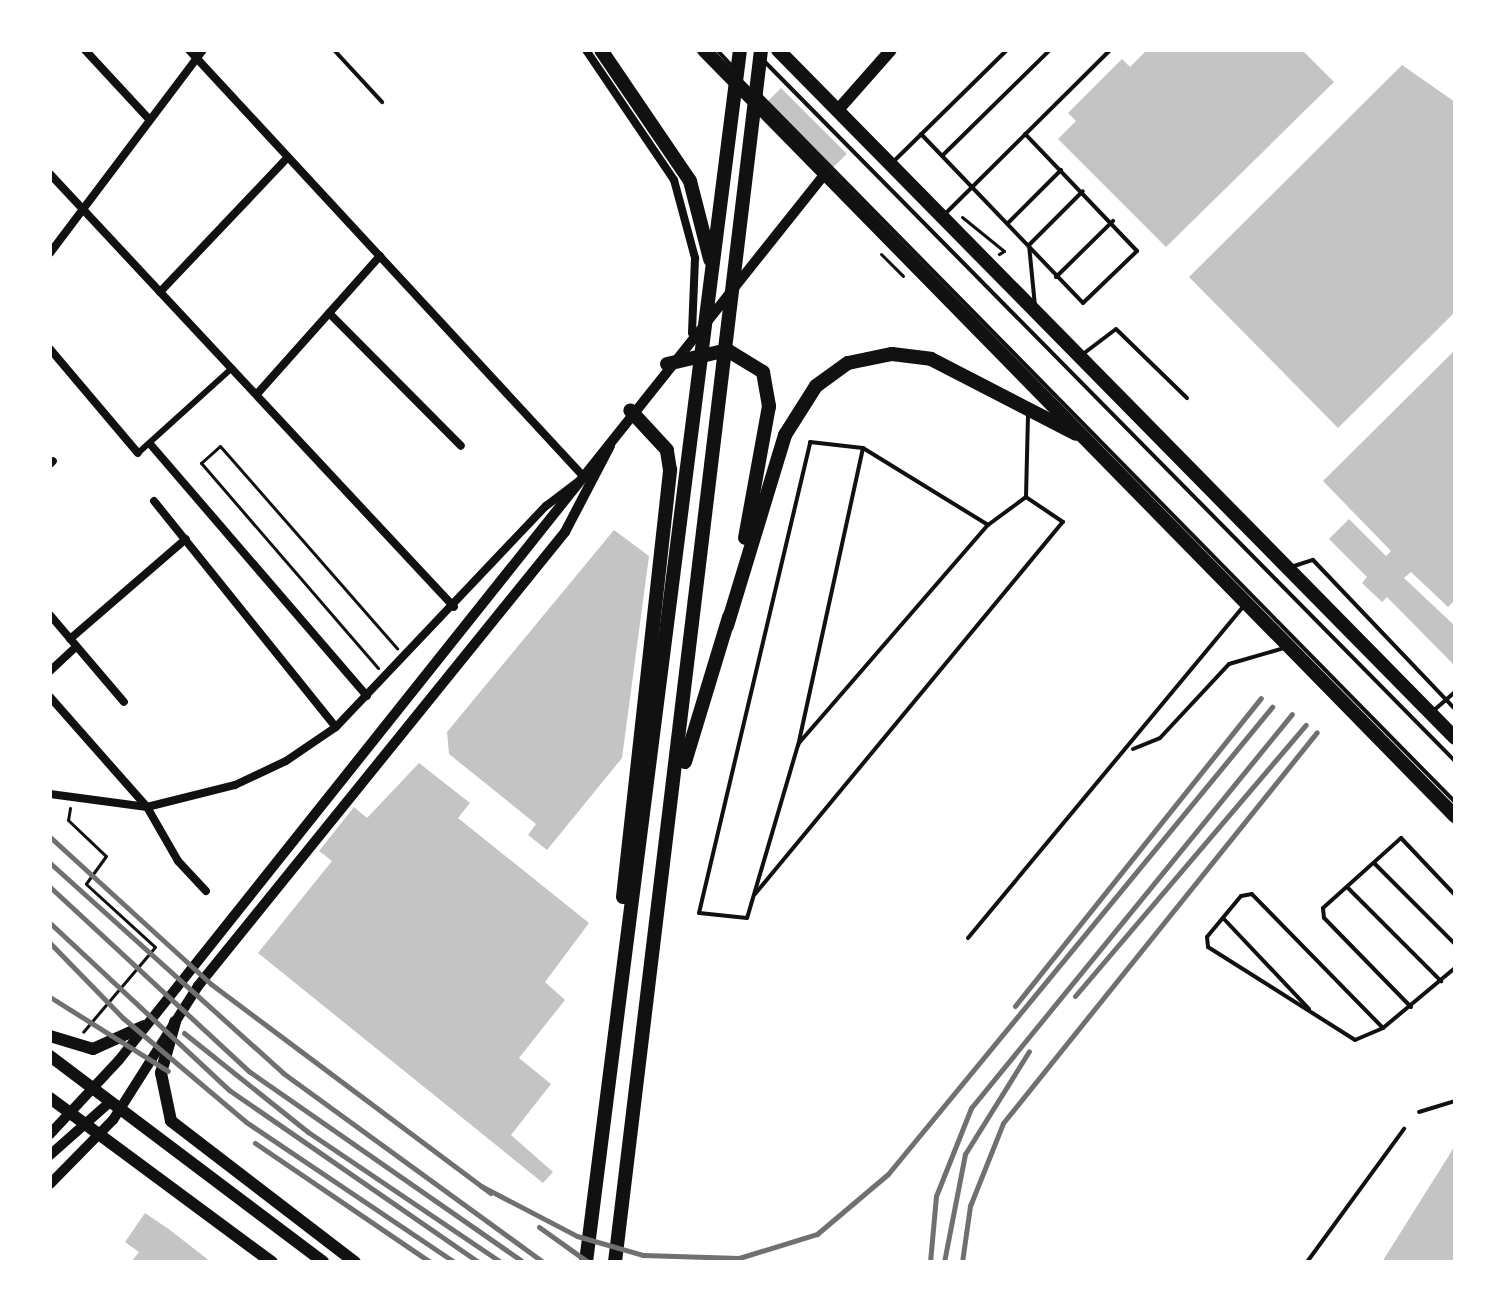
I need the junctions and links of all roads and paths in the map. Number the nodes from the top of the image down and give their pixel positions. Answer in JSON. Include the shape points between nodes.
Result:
{"nodes":[{"id":1,"x":85,"y":50,"type":"edge"},
{"id":2,"x":189,"y":50,"type":"edge"},
{"id":3,"x":334,"y":50,"type":"edge"},
{"id":4,"x":586,"y":50,"type":"edge"},
{"id":5,"x":601,"y":50,"type":"edge"},
{"id":6,"x":704,"y":50,"type":"edge"},
{"id":7,"x":717,"y":50,"type":"edge"},
{"id":8,"x":740,"y":50,"type":"edge"},
{"id":9,"x":753,"y":50,"type":"edge"},
{"id":10,"x":761,"y":50,"type":"edge"},
{"id":11,"x":891,"y":50,"type":"edge"},
{"id":12,"x":1007,"y":50,"type":"edge"},
{"id":13,"x":1050,"y":50,"type":"edge"},
{"id":14,"x":1110,"y":50,"type":"edge"},
{"id":15,"x":782,"y":52,"type":"edge"},
{"id":16,"x":200,"y":54,"type":"edge"},
{"id":17,"x":382,"y":102,"type":"dead end"},
{"id":18,"x":837,"y":111,"type":"junction"},
{"id":19,"x":148,"y":118,"type":"junction"},
{"id":20,"x":921,"y":134,"type":"junction"},
{"id":21,"x":1025,"y":134,"type":"junction"},
{"id":22,"x":942,"y":155,"type":"junction"},
{"id":23,"x":288,"y":157,"type":"junction"},
{"id":24,"x":889,"y":165,"type":"junction"},
{"id":25,"x":1061,"y":170,"type":"junction"},
{"id":26,"x":50,"y":174,"type":"edge"},
{"id":27,"x":824,"y":175,"type":"junction"},
{"id":28,"x":972,"y":186,"type":"junction"},
{"id":29,"x":1083,"y":191,"type":"junction"},
{"id":30,"x":80,"y":205,"type":"junction"},
{"id":31,"x":941,"y":217,"type":"junction"},
{"id":32,"x":1113,"y":221,"type":"junction"},
{"id":33,"x":1008,"y":223,"type":"junction"},
{"id":34,"x":1029,"y":245,"type":"junction"},
{"id":35,"x":50,"y":253,"type":"edge"},
{"id":36,"x":380,"y":256,"type":"junction"},
{"id":37,"x":713,"y":274,"type":"junction"},
{"id":38,"x":1056,"y":277,"type":"junction"},
{"id":39,"x":160,"y":292,"type":"junction"},
{"id":40,"x":329,"y":313,"type":"junction"},
{"id":41,"x":1034,"y":313,"type":"junction"},
{"id":42,"x":692,"y":333,"type":"junction"},
{"id":43,"x":50,"y":349,"type":"edge"},
{"id":44,"x":1079,"y":359,"type":"junction"},
{"id":45,"x":667,"y":364,"type":"junction"},
{"id":46,"x":232,"y":368,"type":"junction"},
{"id":47,"x":257,"y":394,"type":"junction"},
{"id":48,"x":1187,"y":398,"type":"dead end"},
{"id":49,"x":1028,"y":407,"type":"junction"},
{"id":50,"x":630,"y":410,"type":"junction"},
{"id":51,"x":1076,"y":434,"type":"junction"},
{"id":52,"x":612,"y":437,"type":"junction"},
{"id":53,"x":151,"y":445,"type":"junction"},
{"id":54,"x":461,"y":446,"type":"dead end"},
{"id":55,"x":863,"y":448,"type":"junction"},
{"id":56,"x":138,"y":453,"type":"joint"},
{"id":57,"x":584,"y":477,"type":"junction"},
{"id":58,"x":1026,"y":497,"type":"junction"},
{"id":59,"x":154,"y":501,"type":"dead end"},
{"id":60,"x":988,"y":525,"type":"junction"},
{"id":61,"x":186,"y":539,"type":"junction"},
{"id":62,"x":1286,"y":568,"type":"junction"},
{"id":63,"x":1245,"y":605,"type":"junction"},
{"id":64,"x":454,"y":607,"type":"junction"},
{"id":65,"x":50,"y":615,"type":"edge"},
{"id":66,"x":727,"y":626,"type":"junction"},
{"id":67,"x":70,"y":639,"type":"junction"},
{"id":68,"x":76,"y":647,"type":"junction"},
{"id":69,"x":1287,"y":647,"type":"junction"},
{"id":70,"x":405,"y":656,"type":"junction"},
{"id":71,"x":50,"y":671,"type":"edge"},
{"id":72,"x":385,"y":677,"type":"junction"},
{"id":73,"x":1455,"y":692,"type":"edge"},
{"id":74,"x":367,"y":696,"type":"junction"},
{"id":75,"x":50,"y":697,"type":"edge"},
{"id":76,"x":1446,"y":700,"type":"junction"},
{"id":77,"x":124,"y":702,"type":"dead end"},
{"id":78,"x":1455,"y":709,"type":"edge"},
{"id":79,"x":1431,"y":714,"type":"junction"},
{"id":80,"x":336,"y":727,"type":"junction"},
{"id":81,"x":1455,"y":738,"type":"edge"},
{"id":82,"x":798,"y":745,"type":"junction"},
{"id":83,"x":1131,"y":749,"type":"junction"},
{"id":84,"x":1455,"y":761,"type":"edge"},
{"id":85,"x":675,"y":793,"type":"junction"},
{"id":86,"x":50,"y":794,"type":"edge"},
{"id":87,"x":72,"y":798,"type":"junction"},
{"id":88,"x":1455,"y":802,"type":"edge"},
{"id":89,"x":147,"y":807,"type":"junction"},
{"id":90,"x":1455,"y":816,"type":"edge"},
{"id":91,"x":1374,"y":863,"type":"junction"},
{"id":92,"x":1348,"y":888,"type":"junction"},
{"id":93,"x":206,"y":891,"type":"dead end"},
{"id":94,"x":1455,"y":895,"type":"edge"},
{"id":95,"x":754,"y":896,"type":"junction"},
{"id":96,"x":1223,"y":918,"type":"junction"},
{"id":97,"x":968,"y":938,"type":"dead end"},
{"id":98,"x":1455,"y":944,"type":"edge"},
{"id":99,"x":624,"y":949,"type":"junction"},
{"id":100,"x":1455,"y":968,"type":"edge"},
{"id":101,"x":1441,"y":981,"type":"junction"},
{"id":102,"x":1411,"y":1007,"type":"junction"},
{"id":103,"x":1316,"y":1015,"type":"junction"},
{"id":104,"x":175,"y":1022,"type":"junction"},
{"id":105,"x":144,"y":1026,"type":"junction"},
{"id":106,"x":1383,"y":1028,"type":"junction"},
{"id":107,"x":81,"y":1034,"type":"dead end"},
{"id":108,"x":50,"y":1036,"type":"edge"},
{"id":109,"x":50,"y":1056,"type":"edge"},
{"id":110,"x":50,"y":1098,"type":"edge"},
{"id":111,"x":1455,"y":1101,"type":"edge"},
{"id":112,"x":110,"y":1102,"type":"junction"},
{"id":113,"x":1419,"y":1112,"type":"dead end"},
{"id":114,"x":89,"y":1127,"type":"junction"},
{"id":115,"x":1404,"y":1129,"type":"dead end"},
{"id":116,"x":50,"y":1134,"type":"edge"},
{"id":117,"x":50,"y":1155,"type":"edge"},
{"id":118,"x":50,"y":1184,"type":"edge"},
{"id":119,"x":272,"y":1262,"type":"edge"},
{"id":120,"x":323,"y":1262,"type":"edge"},
{"id":121,"x":355,"y":1262,"type":"edge"},
{"id":122,"x":586,"y":1262,"type":"edge"},
{"id":123,"x":615,"y":1262,"type":"edge"},
{"id":124,"x":1307,"y":1262,"type":"edge"}],
"edges":[{"from":1,"to":19,"type":"street"},
{"from":2,"to":16,"type":"street"},
{"from":3,"to":17,"type":"lane"},
{"from":4,"to":42,"type":"street","via":[[674,180],[696,267]]},
{"from":5,"to":37,"type":"main road","via":[[690,181]]},
{"from":6,"to":27,"type":"main road"},
{"from":7,"to":88,"type":"lane"},
{"from":8,"to":37,"type":"main road"},
{"from":9,"to":84,"type":"lane"},
{"from":10,"to":85,"type":"main road"},
{"from":11,"to":18,"type":"main road"},
{"from":12,"to":20,"type":"lane"},
{"from":13,"to":22,"type":"lane"},
{"from":14,"to":21,"type":"lane"},
{"from":15,"to":18,"type":"main road"},
{"from":16,"to":19,"type":"street"},
{"from":16,"to":23,"type":"street"},
{"from":18,"to":24,"type":"main road"},
{"from":19,"to":30,"type":"street"},
{"from":20,"to":22,"type":"lane"},
{"from":20,"to":24,"type":"lane"},
{"from":21,"to":25,"type":"lane"},
{"from":21,"to":28,"type":"lane"},
{"from":22,"to":28,"type":"lane"},
{"from":23,"to":36,"type":"street"},
{"from":23,"to":39,"type":"street"},
{"from":24,"to":31,"type":"main road"},
{"from":25,"to":29,"type":"lane"},
{"from":25,"to":33,"type":"lane"},
{"from":26,"to":30,"type":"street"},
{"from":27,"to":42,"type":"street"},
{"from":27,"to":51,"type":"main road"},
{"from":28,"to":31,"type":"lane"},
{"from":28,"to":33,"type":"lane"},
{"from":29,"to":32,"type":"lane"},
{"from":29,"to":34,"type":"lane"},
{"from":30,"to":35,"type":"street"},
{"from":30,"to":39,"type":"street"},
{"from":31,"to":41,"type":"main road"},
{"from":32,"to":38,"type":"lane"},
{"from":32,"to":38,"type":"lane","via":[[1134,246],[1133,257],[1083,303]]},
{"from":33,"to":34,"type":"lane"},
{"from":34,"to":38,"type":"lane"},
{"from":34,"to":41,"type":"lane"},
{"from":36,"to":40,"type":"street"},
{"from":36,"to":57,"type":"street"},
{"from":37,"to":99,"type":"main road"},
{"from":39,"to":46,"type":"street"},
{"from":40,"to":47,"type":"street"},
{"from":40,"to":54,"type":"street"},
{"from":41,"to":44,"type":"main road"},
{"from":42,"to":45,"type":"street"},
{"from":43,"to":56,"type":"street"},
{"from":44,"to":48,"type":"lane","via":[[1116,329]]},
{"from":44,"to":62,"type":"main road"},
{"from":45,"to":50,"type":"street"},
{"from":45,"to":66,"type":"main road","via":[[727,350],[753,362],[769,389]]},
{"from":46,"to":47,"type":"street"},
{"from":46,"to":53,"type":"street"},
{"from":47,"to":64,"type":"street"},
{"from":49,"to":51,"type":"main road"},
{"from":49,"to":58,"type":"lane"},
{"from":49,"to":66,"type":"main road","via":[[931,359],[869,356],[832,373],[785,435]]},
{"from":50,"to":52,"type":"street"},
{"from":50,"to":99,"type":"main road","via":[[667,450],[668,493],[623,855]]},
{"from":51,"to":63,"type":"main road"},
{"from":52,"to":57,"type":"street"},
{"from":52,"to":104,"type":"street","via":[[565,532]]},
{"from":53,"to":56,"type":"street"},
{"from":53,"to":74,"type":"street"},
{"from":55,"to":60,"type":"lane"},
{"from":55,"to":82,"type":"lane"},
{"from":55,"to":95,"type":"lane","via":[[808,446],[695,911],[745,922]]},
{"from":57,"to":64,"type":"street","via":[[546,506]]},
{"from":57,"to":105,"type":"street"},
{"from":58,"to":60,"type":"lane"},
{"from":58,"to":95,"type":"lane","via":[[1063,522]]},
{"from":59,"to":61,"type":"street"},
{"from":60,"to":82,"type":"lane"},
{"from":61,"to":67,"type":"street"},
{"from":61,"to":80,"type":"street"},
{"from":62,"to":76,"type":"lane","via":[[1313,560]]},
{"from":62,"to":79,"type":"main road"},
{"from":63,"to":69,"type":"main road"},
{"from":63,"to":83,"type":"lane"},
{"from":64,"to":70,"type":"street"},
{"from":65,"to":67,"type":"street"},
{"from":66,"to":85,"type":"main road"},
{"from":67,"to":68,"type":"street"},
{"from":68,"to":71,"type":"street"},
{"from":68,"to":77,"type":"street"},
{"from":69,"to":83,"type":"lane","via":[[1229,664],[1160,738]]},
{"from":69,"to":90,"type":"main road"},
{"from":70,"to":72,"type":"street"},
{"from":70,"to":72,"type":"path","via":[[220,446],[201,463]]},
{"from":72,"to":74,"type":"street"},
{"from":73,"to":76,"type":"lane"},
{"from":74,"to":80,"type":"street"},
{"from":75,"to":89,"type":"street"},
{"from":76,"to":78,"type":"lane"},
{"from":76,"to":79,"type":"lane"},
{"from":79,"to":81,"type":"main road"},
{"from":80,"to":89,"type":"street","via":[[235,785]]},
{"from":82,"to":95,"type":"lane"},
{"from":83,"to":97,"type":"lane"},
{"from":85,"to":123,"type":"main road"},
{"from":86,"to":87,"type":"street"},
{"from":87,"to":89,"type":"street"},
{"from":87,"to":107,"type":"path","via":[[68,820],[106,856],[86,884],[155,947]]},
{"from":89,"to":93,"type":"street","via":[[178,861]]},
{"from":91,"to":92,"type":"lane"},
{"from":91,"to":94,"type":"lane","via":[[1401,838]]},
{"from":91,"to":98,"type":"lane"},
{"from":92,"to":101,"type":"lane"},
{"from":92,"to":102,"type":"lane","via":[[1323,908],[1324,918]]},
{"from":96,"to":103,"type":"lane"},
{"from":96,"to":103,"type":"lane","via":[[1208,947]]},
{"from":96,"to":106,"type":"lane","via":[[1252,894]]},
{"from":99,"to":122,"type":"main road"},
{"from":100,"to":101,"type":"lane"},
{"from":101,"to":102,"type":"lane"},
{"from":102,"to":106,"type":"lane"},
{"from":103,"to":106,"type":"lane","via":[[1355,1040]]},
{"from":104,"to":118,"type":"street","via":[[113,1120]]},
{"from":104,"to":121,"type":"main road","via":[[161,1073],[171,1121]]},
{"from":105,"to":108,"type":"main road","via":[[93,1049]]},
{"from":105,"to":116,"type":"street"},
{"from":109,"to":112,"type":"main road"},
{"from":110,"to":114,"type":"main road"},
{"from":111,"to":113,"type":"lane"},
{"from":112,"to":114,"type":"street"},
{"from":112,"to":120,"type":"main road"},
{"from":114,"to":117,"type":"street"},
{"from":114,"to":119,"type":"main road"},
{"from":115,"to":124,"type":"lane"}]}
